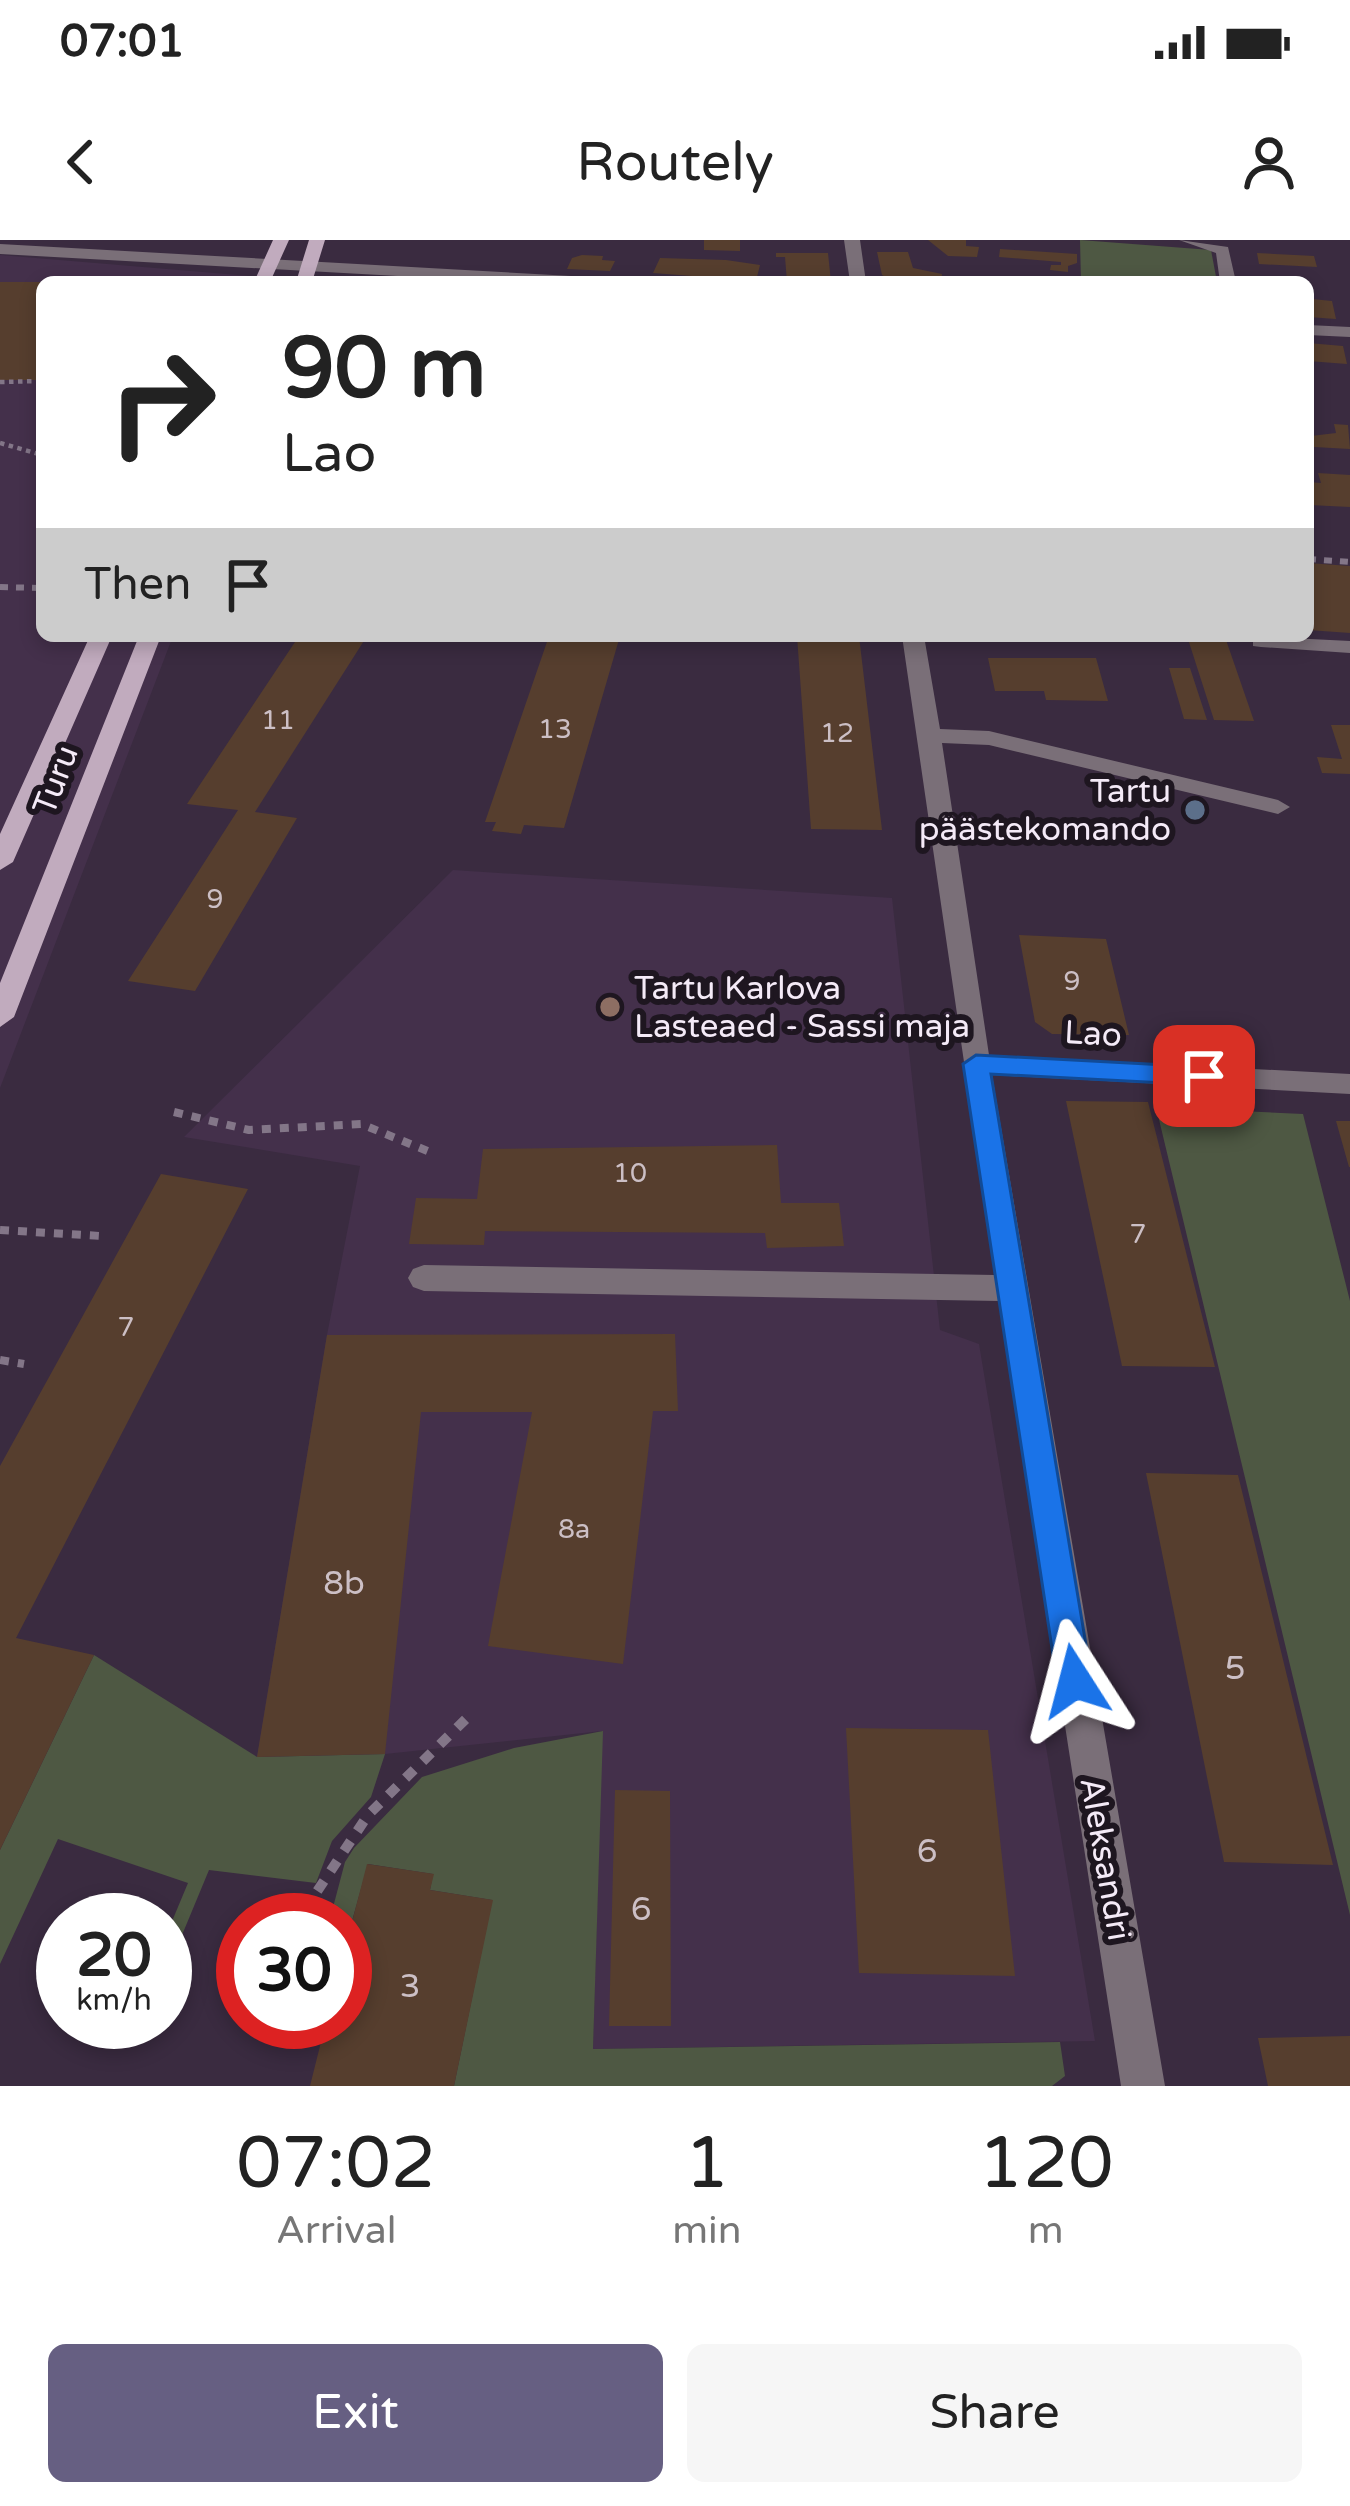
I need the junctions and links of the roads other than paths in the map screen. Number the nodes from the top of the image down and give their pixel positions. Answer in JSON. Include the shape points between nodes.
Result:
{"nodes":[{"id":1,"x":281,"y":240,"type":"edge"},
{"id":2,"x":317,"y":240,"type":"edge"},
{"id":3,"x":852,"y":240,"type":"edge"},
{"id":4,"x":1187,"y":240,"type":"edge"},
{"id":5,"x":0,"y":249,"type":"edge"},
{"id":6,"x":268,"y":264,"type":"junction"},
{"id":7,"x":307,"y":274,"type":"edge"},
{"id":8,"x":264,"y":276,"type":"edge"},
{"id":9,"x":378,"y":276,"type":"edge"},
{"id":10,"x":857,"y":276,"type":"edge"},
{"id":11,"x":1227,"y":276,"type":"edge"},
{"id":12,"x":1314,"y":330,"type":"edge"},
{"id":13,"x":1350,"y":332,"type":"edge"},
{"id":14,"x":98,"y":642,"type":"edge"},
{"id":15,"x":148,"y":642,"type":"edge"},
{"id":16,"x":914,"y":642,"type":"edge"},
{"id":17,"x":1276,"y":642,"type":"edge"},
{"id":18,"x":1350,"y":647,"type":"edge"},
{"id":19,"x":929,"y":735,"type":"junction"},
{"id":20,"x":1279,"y":807,"type":"dead end"},
{"id":21,"x":0,"y":862,"type":"edge"},
{"id":22,"x":0,"y":1017,"type":"edge"},
{"id":23,"x":976,"y":1064,"type":"junction"},
{"id":24,"x":1350,"y":1084,"type":"edge"},
{"id":25,"x":424,"y":1278,"type":"dead end"},
{"id":26,"x":1013,"y":1288,"type":"junction"},
{"id":27,"x":1143,"y":2086,"type":"edge"}],
"edges":[{"from":1,"to":6,"type":"main road"},
{"from":2,"to":7,"type":"main road"},
{"from":3,"to":10,"type":"street"},
{"from":4,"to":11,"type":"street","via":[[1223,250]]},
{"from":5,"to":6,"type":"street"},
{"from":6,"to":7,"type":"street"},
{"from":6,"to":8,"type":"main road"},
{"from":7,"to":9,"type":"street"},
{"from":12,"to":13,"type":"street"},
{"from":14,"to":21,"type":"main road","name":"Turu"},
{"from":15,"to":22,"type":"main road","name":"Turu"},
{"from":16,"to":19,"type":"street","name":"Aleksandri"},
{"from":17,"to":18,"type":"street"},
{"from":19,"to":20,"type":"street","via":[[989,738]]},
{"from":19,"to":23,"type":"street","name":"Aleksandri"},
{"from":23,"to":24,"type":"street","name":"Lao"},
{"from":23,"to":26,"type":"street","name":"Aleksandri"},
{"from":25,"to":26,"type":"street"},
{"from":26,"to":27,"type":"street","name":"Aleksandri"}]}
